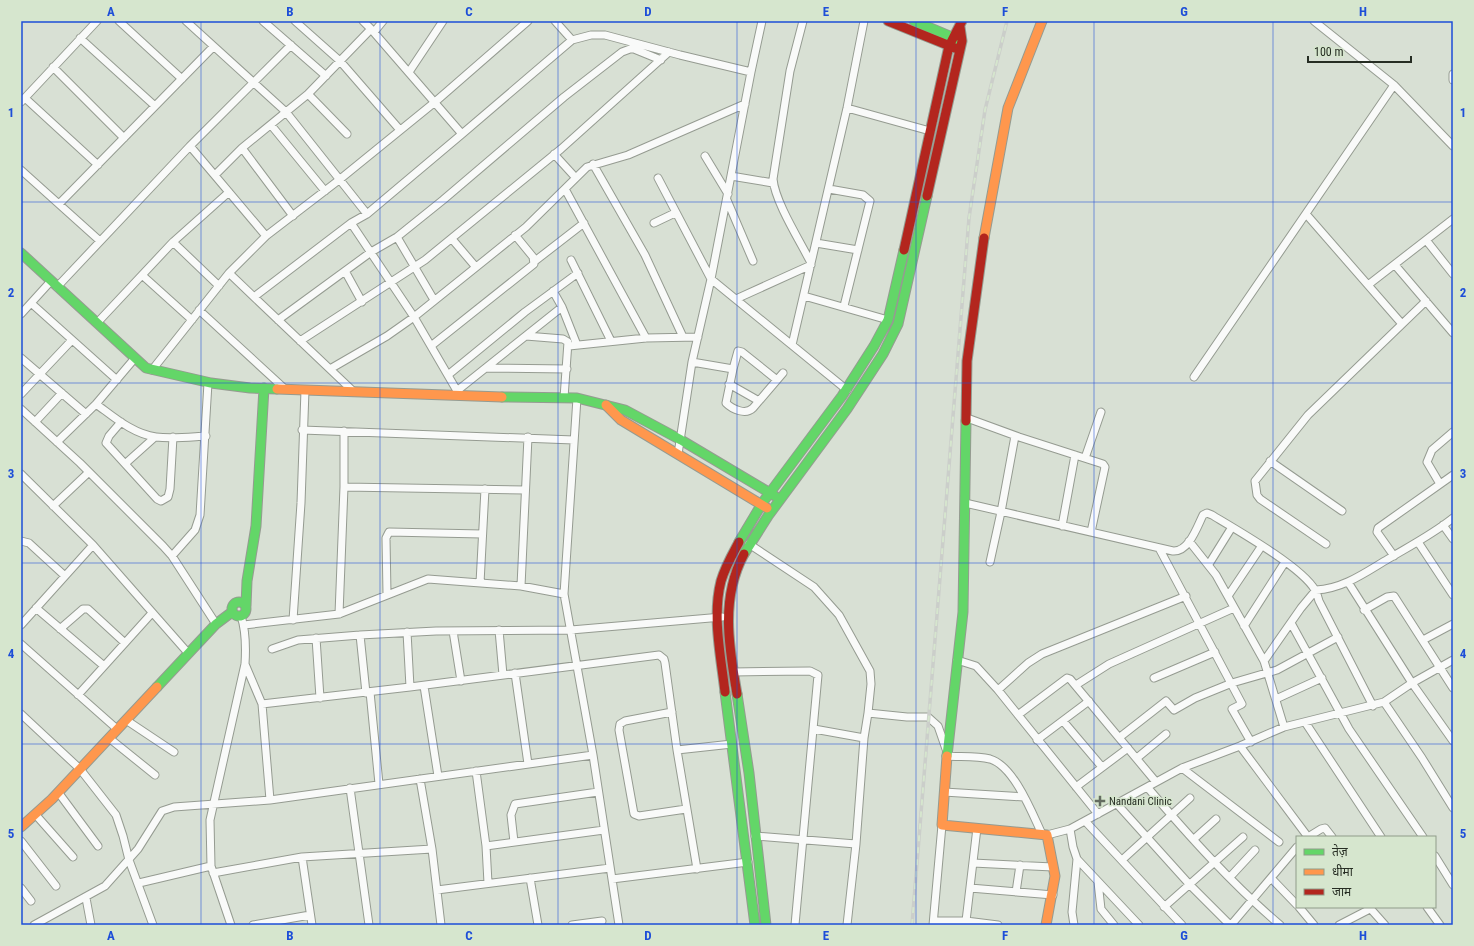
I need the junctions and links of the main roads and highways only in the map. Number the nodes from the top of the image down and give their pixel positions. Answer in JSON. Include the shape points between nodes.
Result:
{"nodes":[{"id":1,"x":888,"y":21,"type":"edge"},
{"id":2,"x":914,"y":21,"type":"edge"},
{"id":3,"x":1042,"y":21,"type":"edge"},
{"id":4,"x":961,"y":24,"type":"edge"},
{"id":5,"x":950,"y":41,"type":"junction"},
{"id":6,"x":962,"y":41,"type":"junction"},
{"id":7,"x":960,"y":50,"type":"junction"},
{"id":8,"x":21,"y":253,"type":"edge"},
{"id":9,"x":264,"y":388,"type":"junction"},
{"id":10,"x":606,"y":405,"type":"junction"},
{"id":11,"x":770,"y":492,"type":"junction"},
{"id":12,"x":780,"y":500,"type":"junction"},
{"id":13,"x":762,"y":505,"type":"junction"},
{"id":14,"x":772,"y":511,"type":"junction"},
{"id":15,"x":247,"y":581,"type":"junction"},
{"id":16,"x":235,"y":603,"type":"junction"},
{"id":17,"x":246,"y":606,"type":"junction"},
{"id":18,"x":723,"y":617,"type":"junction"},
{"id":19,"x":239,"y":618,"type":"junction"},
{"id":20,"x":21,"y":827,"type":"edge"},
{"id":21,"x":755,"y":925,"type":"edge"},
{"id":22,"x":766,"y":925,"type":"edge"},
{"id":23,"x":1046,"y":925,"type":"edge"}],
"edges":[{"from":1,"to":5,"type":"main road"},
{"from":2,"to":5,"type":"main road"},
{"from":3,"to":23,"type":"main road","via":[[1008,108],[985,232],[968,353],[963,612],[946,754],[942,825],[1047,834],[1054,876],[1053,895]]},
{"from":4,"to":5,"type":"main road"},
{"from":4,"to":6,"type":"main road"},
{"from":5,"to":6,"type":"main road"},
{"from":5,"to":7,"type":"main road"},
{"from":5,"to":11,"type":"main road","via":[[888,320],[867,360],[847,390]]},
{"from":6,"to":7,"type":"main road"},
{"from":7,"to":12,"type":"main road","via":[[898,324],[878,364],[860,392]]},
{"from":8,"to":9,"type":"main road","via":[[146,368],[208,383]]},
{"from":9,"to":10,"type":"main road","via":[[577,398]]},
{"from":9,"to":15,"type":"main road","via":[[256,526]]},
{"from":10,"to":11,"type":"main road","via":[[625,410]]},
{"from":10,"to":13,"type":"main road","via":[[621,420]]},
{"from":11,"to":12,"type":"main road"},
{"from":11,"to":13,"type":"main road"},
{"from":12,"to":14,"type":"main road"},
{"from":13,"to":14,"type":"main road"},
{"from":13,"to":18,"type":"main road","via":[[745,530],[724,572],[720,586]]},
{"from":14,"to":18,"type":"main road","via":[[749,544],[735,575]]},
{"from":15,"to":16,"type":"main road"},
{"from":15,"to":17,"type":"main road"},
{"from":16,"to":17,"type":"main road","via":[[242,602]]},
{"from":16,"to":19,"type":"main road","via":[[232,607]]},
{"from":17,"to":19,"type":"main road","via":[[246,613]]},
{"from":18,"to":21,"type":"main road","via":[[723,674]]},
{"from":18,"to":22,"type":"main road","via":[[742,724]]},
{"from":19,"to":20,"type":"main road","via":[[216,624],[58,792]]}]}
